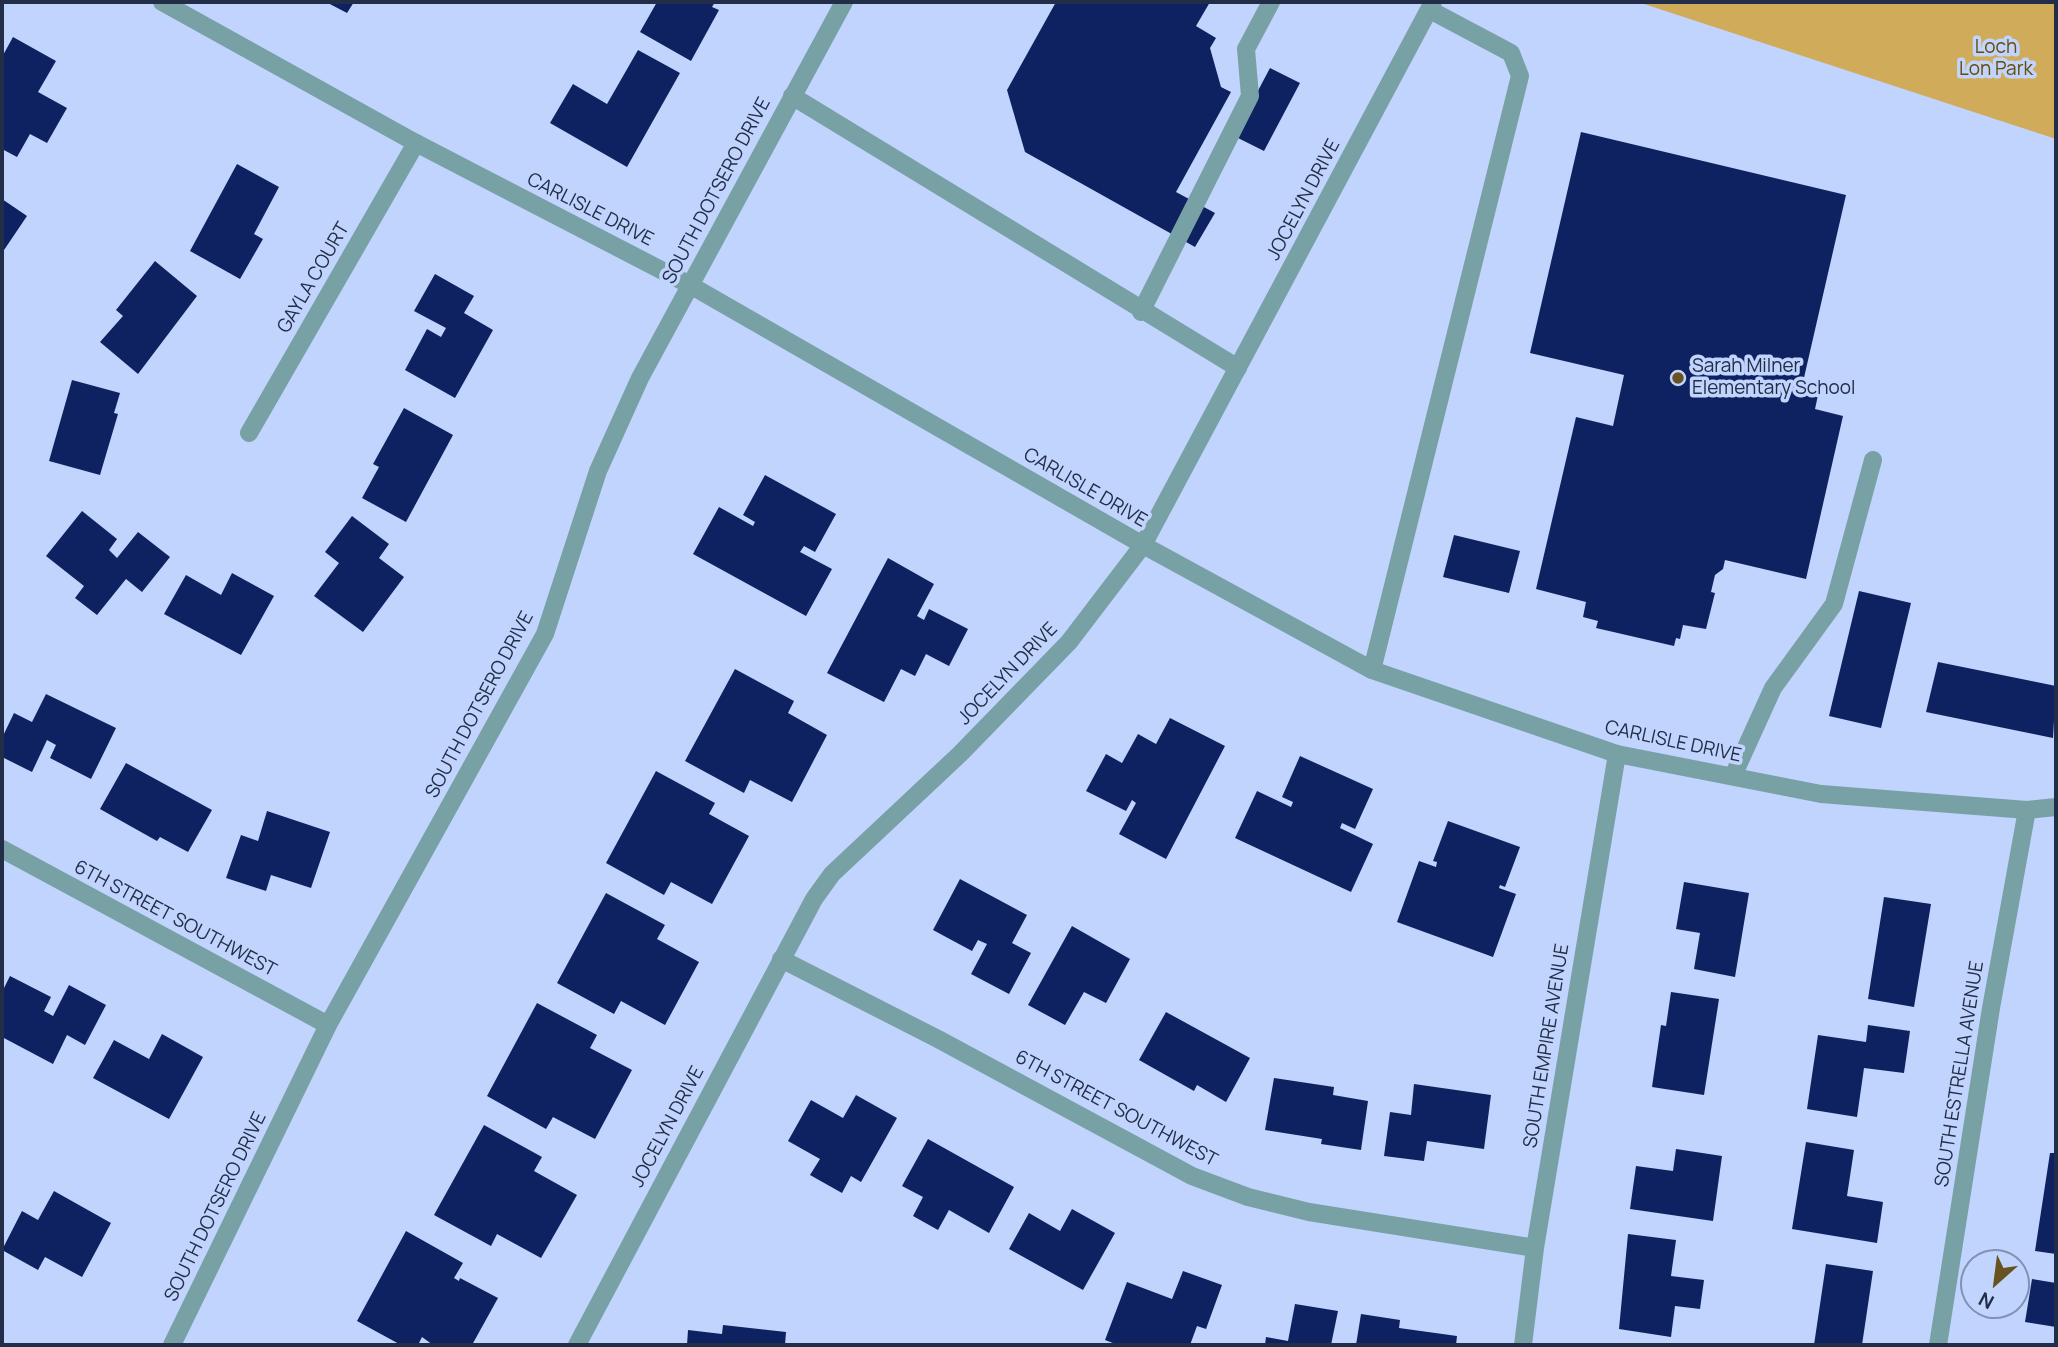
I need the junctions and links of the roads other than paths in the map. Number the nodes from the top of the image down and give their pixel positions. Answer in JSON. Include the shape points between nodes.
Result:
{"nodes":[{"id":1,"x":162,"y":2,"type":"edge"},
{"id":2,"x":844,"y":2,"type":"edge"},
{"id":3,"x":1271,"y":2,"type":"edge"},
{"id":4,"x":1431,"y":6,"type":"edge"},
{"id":5,"x":184,"y":7,"type":"edge"},
{"id":6,"x":792,"y":96,"type":"junction"},
{"id":7,"x":416,"y":143,"type":"junction"},
{"id":8,"x":690,"y":285,"type":"junction"},
{"id":9,"x":1141,"y":312,"type":"junction"},
{"id":10,"x":1238,"y":368,"type":"junction"},
{"id":11,"x":249,"y":433,"type":"dead end"},
{"id":12,"x":1873,"y":460,"type":"dead end"},
{"id":13,"x":1143,"y":545,"type":"junction"},
{"id":14,"x":1372,"y":670,"type":"junction"},
{"id":15,"x":1617,"y":754,"type":"junction"},
{"id":16,"x":1733,"y":776,"type":"junction"},
{"id":17,"x":2056,"y":807,"type":"edge"},
{"id":18,"x":2027,"y":810,"type":"junction"},
{"id":19,"x":2,"y":849,"type":"edge"},
{"id":20,"x":781,"y":959,"type":"junction"},
{"id":21,"x":328,"y":1025,"type":"junction"},
{"id":22,"x":1535,"y":1248,"type":"junction"},
{"id":23,"x":172,"y":1345,"type":"edge"},
{"id":24,"x":577,"y":1345,"type":"edge"},
{"id":25,"x":1523,"y":1345,"type":"edge"},
{"id":26,"x":1938,"y":1345,"type":"edge"}],
"edges":[{"from":1,"to":5,"type":"street","name":"CARLISLE DRIVE"},
{"from":2,"to":6,"type":"street","name":"SOUTH DOTSERO DRIVE"},
{"from":3,"to":9,"type":"street","via":[[1247,49],[1250,96]]},
{"from":4,"to":10,"type":"street","name":"JOCELYN DRIVE"},
{"from":4,"to":14,"type":"street","via":[[1511,53],[1520,76]]},
{"from":5,"to":7,"type":"street","name":"CARLISLE DRIVE"},
{"from":6,"to":8,"type":"street","name":"SOUTH DOTSERO DRIVE"},
{"from":6,"to":9,"type":"street"},
{"from":7,"to":8,"type":"street","name":"CARLISLE DRIVE"},
{"from":7,"to":11,"type":"street","name":"GAYLA COURT"},
{"from":8,"to":13,"type":"street","name":"CARLISLE DRIVE"},
{"from":8,"to":21,"type":"street","name":"SOUTH DOTSERO DRIVE","via":[[640,377],[598,471],[545,634]]},
{"from":9,"to":10,"type":"street"},
{"from":10,"to":13,"type":"street","name":"JOCELYN DRIVE"},
{"from":12,"to":16,"type":"street","via":[[1834,604],[1773,688]]},
{"from":13,"to":14,"type":"street","name":"CARLISLE DRIVE"},
{"from":13,"to":20,"type":"street","name":"JOCELYN DRIVE","via":[[1069,642],[960,754],[832,874]]},
{"from":14,"to":15,"type":"street","name":"CARLISLE DRIVE"},
{"from":15,"to":16,"type":"street","name":"CARLISLE DRIVE"},
{"from":15,"to":22,"type":"street","name":"SOUTH EMPIRE AVENUE"},
{"from":16,"to":18,"type":"street","name":"CARLISLE DRIVE","via":[[1821,793]]},
{"from":17,"to":18,"type":"street","name":"CARLISLE DRIVE"},
{"from":18,"to":26,"type":"street","name":"SOUTH ESTRELLA AVENUE"},
{"from":19,"to":21,"type":"street","name":"6TH STREET SOUTHWEST"},
{"from":20,"to":22,"type":"street","name":"6TH STREET SOUTHWEST","via":[[1192,1176],[1248,1197],[1309,1212]]},
{"from":20,"to":24,"type":"street","name":"JOCELYN DRIVE"},
{"from":21,"to":23,"type":"street","name":"SOUTH DOTSERO DRIVE"},
{"from":22,"to":25,"type":"street","name":"SOUTH EMPIRE AVENUE"}]}
